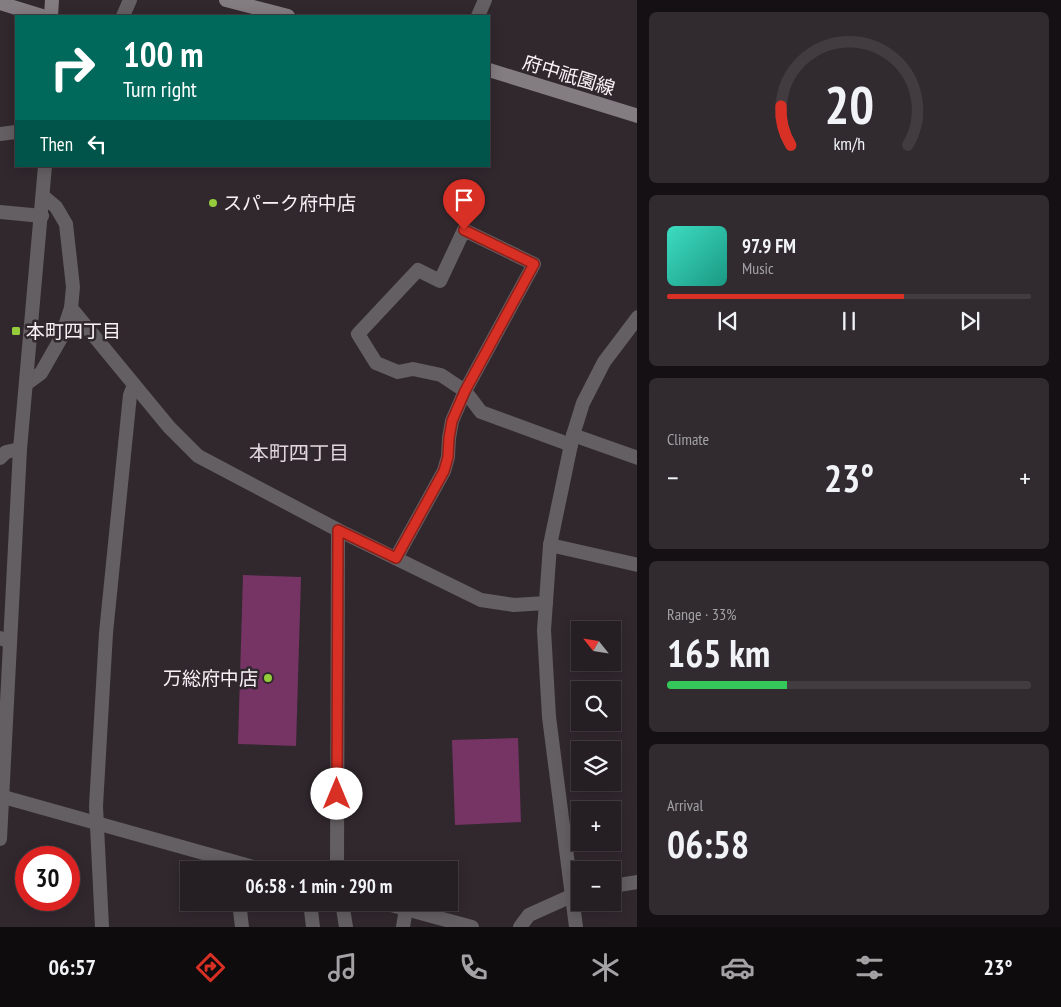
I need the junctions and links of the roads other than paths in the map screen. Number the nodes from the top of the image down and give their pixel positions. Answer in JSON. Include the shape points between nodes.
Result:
{"nodes":[{"id":1,"x":52,"y":0,"type":"edge"},
{"id":2,"x":130,"y":0,"type":"edge"},
{"id":3,"x":226,"y":0,"type":"edge"},
{"id":4,"x":485,"y":0,"type":"edge"},
{"id":5,"x":0,"y":2,"type":"edge"},
{"id":6,"x":39,"y":15,"type":"edge"},
{"id":7,"x":51,"y":15,"type":"edge"},
{"id":8,"x":123,"y":15,"type":"edge"},
{"id":9,"x":284,"y":15,"type":"edge"},
{"id":10,"x":478,"y":15,"type":"edge"},
{"id":11,"x":490,"y":70,"type":"edge"},
{"id":12,"x":637,"y":116,"type":"edge"},
{"id":13,"x":15,"y":132,"type":"edge"},
{"id":14,"x":0,"y":134,"type":"edge"},
{"id":15,"x":45,"y":167,"type":"edge"},
{"id":16,"x":43,"y":196,"type":"junction"},
{"id":17,"x":0,"y":212,"type":"edge"},
{"id":18,"x":42,"y":216,"type":"junction"},
{"id":19,"x":71,"y":308,"type":"junction"},
{"id":20,"x":637,"y":317,"type":"edge"},
{"id":21,"x":26,"y":384,"type":"junction"},
{"id":22,"x":134,"y":385,"type":"junction"},
{"id":23,"x":465,"y":391,"type":"junction"},
{"id":24,"x":572,"y":440,"type":"junction"},
{"id":25,"x":20,"y":449,"type":"junction"},
{"id":26,"x":0,"y":458,"type":"edge"},
{"id":27,"x":637,"y":458,"type":"edge"},
{"id":28,"x":338,"y":530,"type":"junction"},
{"id":29,"x":550,"y":545,"type":"junction"},
{"id":30,"x":396,"y":558,"type":"junction"},
{"id":31,"x":637,"y":565,"type":"edge"},
{"id":32,"x":546,"y":604,"type":"junction"},
{"id":33,"x":5,"y":640,"type":"edge"},
{"id":34,"x":1,"y":797,"type":"edge"},
{"id":35,"x":98,"y":824,"type":"junction"},
{"id":36,"x":0,"y":840,"type":"edge"},
{"id":37,"x":220,"y":861,"type":"edge"},
{"id":38,"x":337,"y":861,"type":"edge"},
{"id":39,"x":571,"y":861,"type":"edge"},
{"id":40,"x":637,"y":882,"type":"edge"},
{"id":41,"x":621,"y":885,"type":"edge"},
{"id":42,"x":571,"y":896,"type":"edge"},
{"id":43,"x":240,"y":911,"type":"edge"},
{"id":44,"x":311,"y":911,"type":"edge"},
{"id":45,"x":343,"y":911,"type":"edge"},
{"id":46,"x":406,"y":911,"type":"edge"},
{"id":47,"x":412,"y":911,"type":"edge"},
{"id":48,"x":576,"y":911,"type":"edge"},
{"id":49,"x":448,"y":924,"type":"edge"},
{"id":50,"x":102,"y":927,"type":"edge"},
{"id":51,"x":242,"y":927,"type":"edge"},
{"id":52,"x":313,"y":927,"type":"edge"},
{"id":53,"x":346,"y":927,"type":"edge"},
{"id":54,"x":403,"y":927,"type":"edge"},
{"id":55,"x":472,"y":927,"type":"edge"},
{"id":56,"x":520,"y":927,"type":"edge"},
{"id":57,"x":576,"y":927,"type":"edge"}],
"edges":[{"from":1,"to":7,"type":"main road"},
{"from":2,"to":8,"type":"street"},
{"from":3,"to":9,"type":"main road"},
{"from":4,"to":10,"type":"street"},
{"from":5,"to":6,"type":"main road"},
{"from":11,"to":12,"type":"main road","name":"府中祇園線"},
{"from":13,"to":14,"type":"street"},
{"from":15,"to":16,"type":"street"},
{"from":16,"to":18,"type":"street"},
{"from":16,"to":19,"type":"street","via":[[56,207],[66,224],[73,287]]},
{"from":17,"to":18,"type":"street"},
{"from":18,"to":21,"type":"street"},
{"from":19,"to":21,"type":"street","via":[[61,338],[41,373]]},
{"from":19,"to":22,"type":"street"},
{"from":20,"to":24,"type":"street","via":[[604,362],[583,403]]},
{"from":21,"to":25,"type":"street"},
{"from":22,"to":28,"type":"street","via":[[198,456]]},
{"from":22,"to":35,"type":"street","via":[[130,395],[106,633],[96,806]]},
{"from":23,"to":23,"type":"street","via":[[441,375],[413,369],[398,372],[376,364],[358,334],[418,270],[440,281],[464,230],[534,264]]},
{"from":23,"to":24,"type":"street","via":[[481,412]]},
{"from":23,"to":30,"type":"street","via":[[452,421],[444,471]]},
{"from":24,"to":27,"type":"street"},
{"from":24,"to":29,"type":"street"},
{"from":25,"to":26,"type":"street","via":[[6,452]]},
{"from":25,"to":33,"type":"street"},
{"from":28,"to":30,"type":"street"},
{"from":28,"to":38,"type":"street"},
{"from":29,"to":31,"type":"street"},
{"from":29,"to":32,"type":"street"},
{"from":30,"to":32,"type":"street","via":[[481,600],[514,605]]},
{"from":32,"to":39,"type":"street","via":[[544,630],[549,717]]},
{"from":33,"to":34,"type":"street"},
{"from":34,"to":35,"type":"street"},
{"from":34,"to":36,"type":"street"},
{"from":35,"to":37,"type":"street"},
{"from":35,"to":50,"type":"street"},
{"from":40,"to":41,"type":"street"},
{"from":42,"to":56,"type":"street","via":[[529,915]]},
{"from":43,"to":51,"type":"street"},
{"from":44,"to":52,"type":"street"},
{"from":45,"to":53,"type":"street"},
{"from":46,"to":54,"type":"street"},
{"from":47,"to":49,"type":"street"},
{"from":48,"to":57,"type":"street"},
{"from":49,"to":55,"type":"street"}]}
